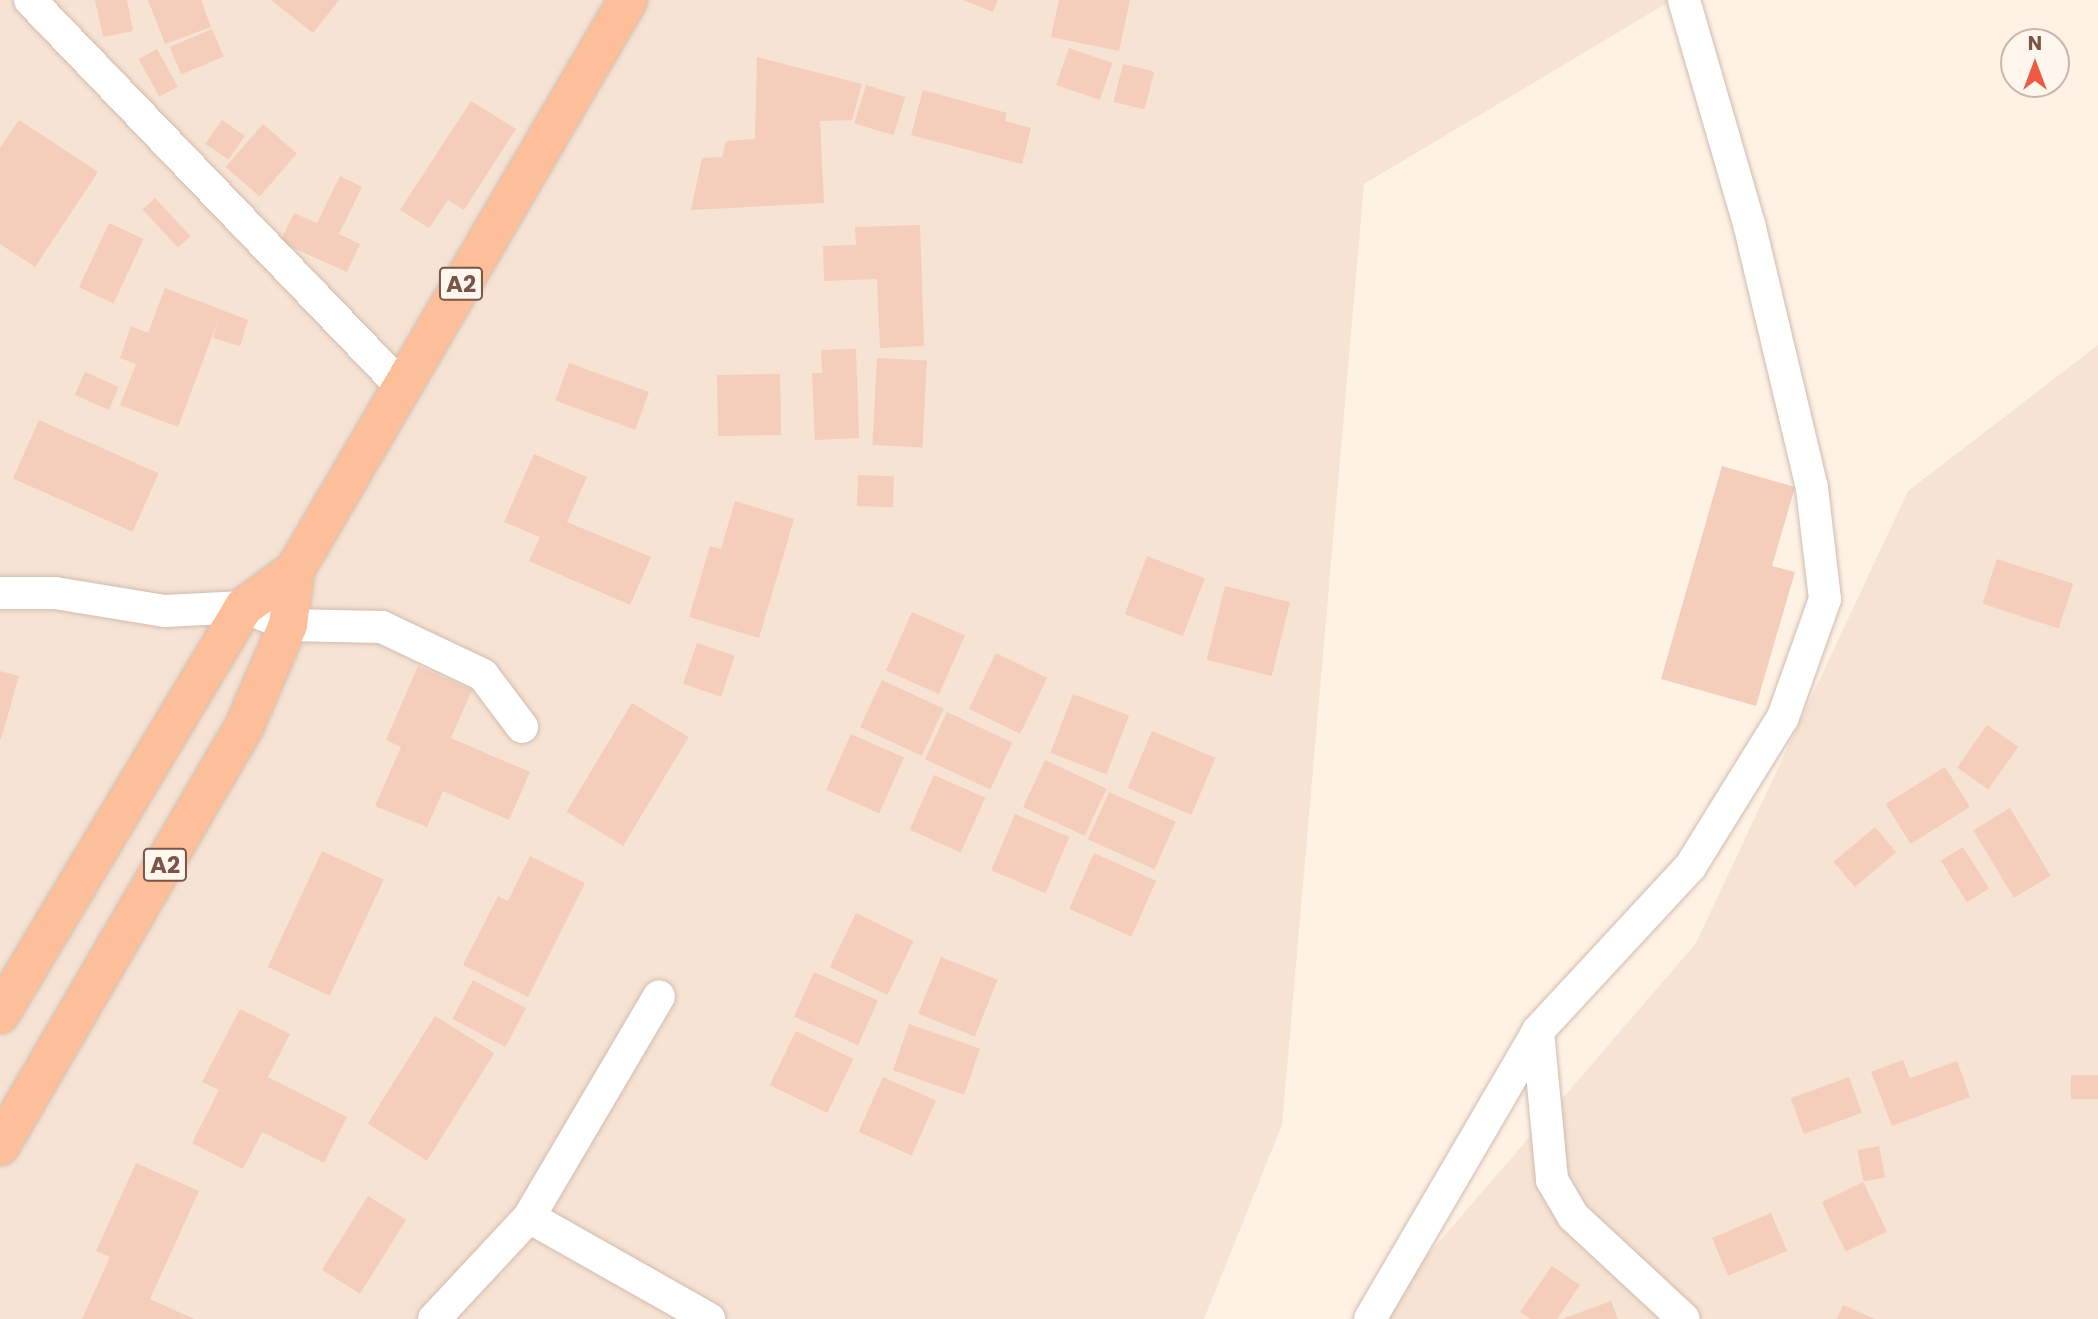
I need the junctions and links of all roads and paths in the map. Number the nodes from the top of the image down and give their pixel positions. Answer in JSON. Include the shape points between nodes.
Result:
{"nodes":[{"id":1,"x":30,"y":0,"type":"edge"},
{"id":2,"x":628,"y":0,"type":"edge"},
{"id":3,"x":1684,"y":0,"type":"edge"},
{"id":4,"x":401,"y":386,"type":"junction"},
{"id":5,"x":295,"y":570,"type":"junction"},
{"id":6,"x":0,"y":593,"type":"edge"},
{"id":7,"x":244,"y":607,"type":"junction"},
{"id":8,"x":288,"y":625,"type":"junction"},
{"id":9,"x":522,"y":727,"type":"dead end"},
{"id":10,"x":659,"y":996,"type":"dead end"},
{"id":11,"x":0,"y":1014,"type":"edge"},
{"id":12,"x":1538,"y":1031,"type":"junction"},
{"id":13,"x":0,"y":1146,"type":"edge"},
{"id":14,"x":529,"y":1217,"type":"junction"},
{"id":15,"x":434,"y":1319,"type":"edge"},
{"id":16,"x":709,"y":1319,"type":"edge"},
{"id":17,"x":1370,"y":1319,"type":"edge"},
{"id":18,"x":1684,"y":1319,"type":"edge"}],
"edges":[{"from":1,"to":4,"type":"street"},
{"from":2,"to":4,"type":"highway","number":"A2"},
{"from":3,"to":12,"type":"street","via":[[1749,224],[1812,488],[1825,599],[1783,717],[1690,867]]},
{"from":4,"to":5,"type":"highway","number":"A2"},
{"from":5,"to":7,"type":"highway","number":"A2"},
{"from":5,"to":8,"type":"highway","number":"A2"},
{"from":6,"to":7,"type":"street","via":[[55,593],[165,611]]},
{"from":7,"to":8,"type":"street"},
{"from":7,"to":11,"type":"highway","number":"A2"},
{"from":8,"to":9,"type":"street","via":[[340,623],[393,631],[482,674]]},
{"from":8,"to":13,"type":"highway","number":"A2","via":[[244,727]]},
{"from":10,"to":14,"type":"street"},
{"from":12,"to":17,"type":"street"},
{"from":12,"to":18,"type":"street","via":[[1552,1180],[1573,1216]]},
{"from":14,"to":15,"type":"street"},
{"from":14,"to":16,"type":"street"}]}
